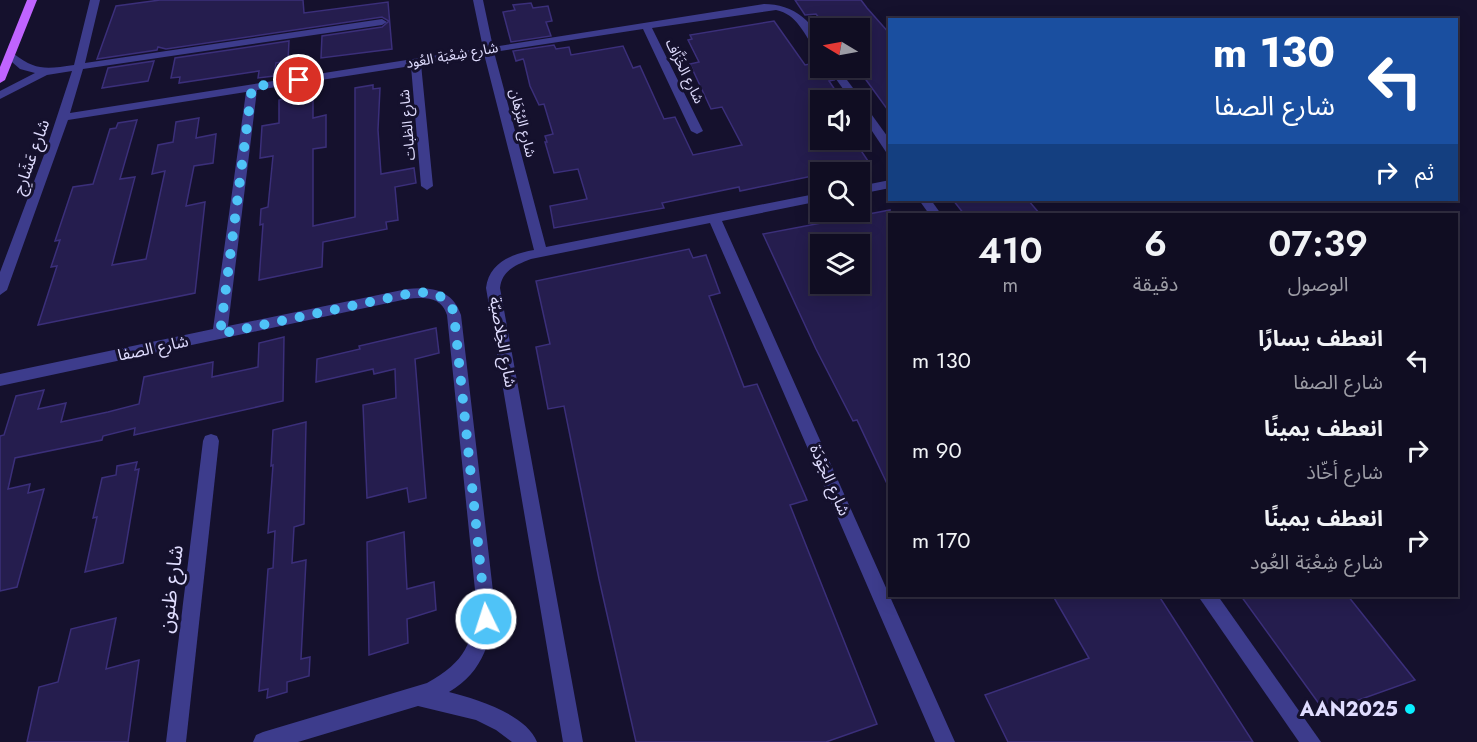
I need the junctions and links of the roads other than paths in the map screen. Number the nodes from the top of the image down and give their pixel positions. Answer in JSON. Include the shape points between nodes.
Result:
{"nodes":[{"id":1,"x":32,"y":0,"type":"edge"},
{"id":2,"x":95,"y":0,"type":"edge"},
{"id":3,"x":478,"y":0,"type":"edge"},
{"id":4,"x":382,"y":22,"type":"dead end"},
{"id":5,"x":646,"y":25,"type":"junction"},
{"id":6,"x":810,"y":36,"type":"edge"},
{"id":7,"x":488,"y":48,"type":"junction"},
{"id":8,"x":10,"y":56,"type":"junction"},
{"id":9,"x":416,"y":61,"type":"junction"},
{"id":10,"x":79,"y":68,"type":"junction"},
{"id":11,"x":45,"y":72,"type":"junction"},
{"id":12,"x":0,"y":80,"type":"edge"},
{"id":13,"x":252,"y":87,"type":"junction"},
{"id":14,"x":0,"y":96,"type":"edge"},
{"id":15,"x":64,"y":117,"type":"junction"},
{"id":16,"x":870,"y":120,"type":"edge"},
{"id":17,"x":697,"y":130,"type":"dead end"},
{"id":18,"x":888,"y":146,"type":"edge"},
{"id":19,"x":888,"y":184,"type":"edge"},
{"id":20,"x":427,"y":186,"type":"dead end"},
{"id":21,"x":870,"y":188,"type":"edge"},
{"id":22,"x":810,"y":199,"type":"edge"},
{"id":23,"x":715,"y":219,"type":"junction"},
{"id":24,"x":541,"y":253,"type":"junction"},
{"id":25,"x":0,"y":290,"type":"edge"},
{"id":26,"x":220,"y":334,"type":"junction"},
{"id":27,"x":0,"y":380,"type":"edge"},
{"id":28,"x":211,"y":441,"type":"dead end"},
{"id":29,"x":1208,"y":597,"type":"edge"},
{"id":30,"x":420,"y":697,"type":"junction"},
{"id":31,"x":176,"y":742,"type":"edge"},
{"id":32,"x":263,"y":742,"type":"edge"},
{"id":33,"x":527,"y":742,"type":"edge"},
{"id":34,"x":573,"y":742,"type":"edge"},
{"id":35,"x":945,"y":742,"type":"edge"},
{"id":36,"x":1311,"y":742,"type":"edge"}],
"edges":[{"from":1,"to":8,"type":"main road"},
{"from":2,"to":10,"type":"street","name":"شارع عَشَارِج"},
{"from":3,"to":7,"type":"street","name":"شارع البُرْهَان"},
{"from":4,"to":10,"type":"street"},
{"from":5,"to":6,"type":"street","name":"شارع شِعْبَة العُود","via":[[782,7],[793,11]]},
{"from":5,"to":7,"type":"street","name":"شارع شِعْبَة العُود"},
{"from":5,"to":17,"type":"street","name":"شارع الخَزَّاف"},
{"from":7,"to":9,"type":"street","name":"شارع شِعْبَة العُود"},
{"from":7,"to":24,"type":"street","name":"شارع البُرْهَان"},
{"from":8,"to":11,"type":"street","via":[[26,68]]},
{"from":8,"to":12,"type":"main road"},
{"from":9,"to":13,"type":"street","name":"شارع شِعْبَة العُود"},
{"from":9,"to":20,"type":"street","name":"شارع الظبات"},
{"from":10,"to":11,"type":"street"},
{"from":10,"to":15,"type":"street","name":"شارع عَشَارِج"},
{"from":11,"to":14,"type":"street"},
{"from":13,"to":15,"type":"street","name":"شارع شِعْبَة العُود"},
{"from":13,"to":26,"type":"street"},
{"from":15,"to":25,"type":"street","name":"شارع عَشَارِج"},
{"from":16,"to":18,"type":"street"},
{"from":19,"to":21,"type":"street"},
{"from":22,"to":23,"type":"street","name":"شارع الخِلاصيّة"},
{"from":23,"to":24,"type":"street","name":"شارع الخِلاصيّة"},
{"from":23,"to":35,"type":"street","name":"شارع الجَوْدَة"},
{"from":24,"to":34,"type":"street","name":"شارع الخِلاصيّة","via":[[507,263],[497,272],[493,283]]},
{"from":26,"to":27,"type":"street","name":"شارع الصفا"},
{"from":26,"to":30,"type":"street","name":"شارع الصفا","via":[[417,292],[444,298],[453,308],[486,619],[476,655],[464,670],[452,681]]},
{"from":28,"to":31,"type":"street","name":"شارع ظنون"},
{"from":29,"to":36,"type":"street"},
{"from":30,"to":32,"type":"street","name":"شارع الصفا"},
{"from":30,"to":33,"type":"street","via":[[484,712]]}]}
